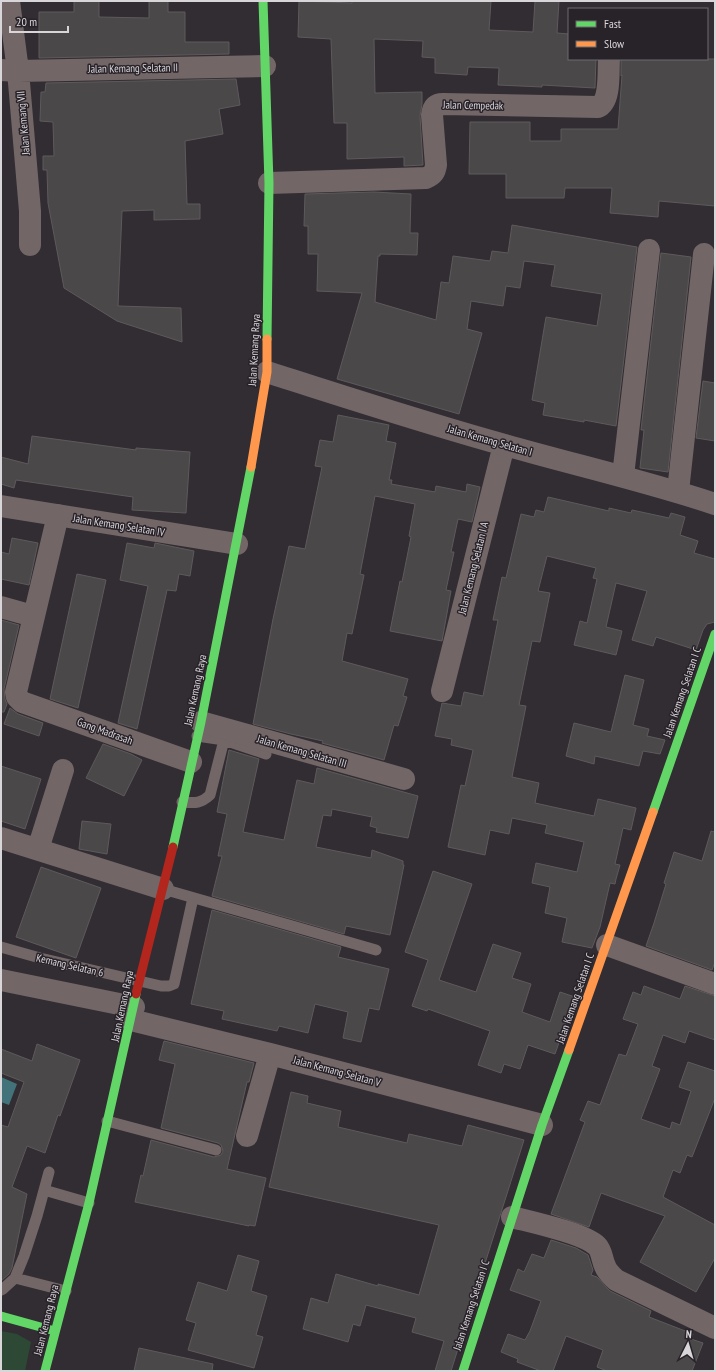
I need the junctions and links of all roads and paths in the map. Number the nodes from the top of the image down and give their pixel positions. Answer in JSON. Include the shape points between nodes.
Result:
{"nodes":[{"id":1,"x":9,"y":1,"type":"edge"},
{"id":2,"x":263,"y":1,"type":"edge"},
{"id":3,"x":609,"y":60,"type":"edge"},
{"id":4,"x":265,"y":66,"type":"junction"},
{"id":5,"x":10,"y":70,"type":"edge"},
{"id":6,"x":269,"y":183,"type":"junction"},
{"id":7,"x":30,"y":245,"type":"dead end"},
{"id":8,"x":649,"y":250,"type":"dead end"},
{"id":9,"x":704,"y":254,"type":"dead end"},
{"id":10,"x":267,"y":372,"type":"junction"},
{"id":11,"x":504,"y":445,"type":"junction"},
{"id":12,"x":623,"y":476,"type":"junction"},
{"id":13,"x":678,"y":491,"type":"junction"},
{"id":14,"x":715,"y":504,"type":"edge"},
{"id":15,"x":1,"y":506,"type":"edge"},
{"id":16,"x":58,"y":515,"type":"junction"},
{"id":17,"x":236,"y":544,"type":"junction"},
{"id":18,"x":1,"y":607,"type":"edge"},
{"id":19,"x":33,"y":616,"type":"junction"},
{"id":20,"x":715,"y":634,"type":"edge"},
{"id":21,"x":442,"y":691,"type":"dead end"},
{"id":22,"x":199,"y":729,"type":"junction"},
{"id":23,"x":224,"y":740,"type":"junction"},
{"id":24,"x":266,"y":754,"type":"dead end"},
{"id":25,"x":191,"y":762,"type":"junction"},
{"id":26,"x":63,"y":770,"type":"dead end"},
{"id":27,"x":404,"y":779,"type":"dead end"},
{"id":28,"x":182,"y":802,"type":"junction"},
{"id":29,"x":1,"y":838,"type":"edge"},
{"id":30,"x":38,"y":850,"type":"junction"},
{"id":31,"x":163,"y":889,"type":"junction"},
{"id":32,"x":193,"y":898,"type":"junction"},
{"id":33,"x":607,"y":945,"type":"junction"},
{"id":34,"x":1,"y":947,"type":"edge"},
{"id":35,"x":376,"y":950,"type":"dead end"},
{"id":36,"x":1,"y":980,"type":"edge"},
{"id":37,"x":139,"y":981,"type":"junction"},
{"id":38,"x":715,"y":984,"type":"edge"},
{"id":39,"x":132,"y":1014,"type":"junction"},
{"id":40,"x":270,"y":1054,"type":"junction"},
{"id":41,"x":107,"y":1121,"type":"junction"},
{"id":42,"x":542,"y":1124,"type":"junction"},
{"id":43,"x":247,"y":1136,"type":"dead end"},
{"id":44,"x":216,"y":1150,"type":"dead end"},
{"id":45,"x":49,"y":1172,"type":"dead end"},
{"id":46,"x":44,"y":1190,"type":"junction"},
{"id":47,"x":89,"y":1203,"type":"junction"},
{"id":48,"x":512,"y":1216,"type":"junction"},
{"id":49,"x":15,"y":1278,"type":"junction"},
{"id":50,"x":1,"y":1290,"type":"edge"},
{"id":51,"x":66,"y":1291,"type":"junction"},
{"id":52,"x":1,"y":1316,"type":"edge"},
{"id":53,"x":715,"y":1328,"type":"edge"},
{"id":54,"x":54,"y":1331,"type":"junction"},
{"id":55,"x":45,"y":1371,"type":"edge"},
{"id":56,"x":463,"y":1371,"type":"edge"}],
"edges":[{"from":1,"to":5,"type":"street","name":"Jalan Kemang VII"},
{"from":2,"to":4,"type":"street","name":"Jalan Kemang Raya"},
{"from":3,"to":6,"type":"street","name":"Jalan Cempedak","via":[[607,94],[605,101],[598,107],[443,104],[435,106],[432,115],[436,165],[434,173],[426,178]]},
{"from":4,"to":5,"type":"street","name":"Jalan Kemang Selatan II"},
{"from":4,"to":6,"type":"street","name":"Jalan Kemang Raya"},
{"from":5,"to":7,"type":"street","name":"Jalan Kemang VII","via":[[30,211]]},
{"from":6,"to":10,"type":"street","name":"Jalan Kemang Raya"},
{"from":8,"to":12,"type":"street"},
{"from":9,"to":13,"type":"street"},
{"from":10,"to":11,"type":"street","name":"Jalan Kemang Selatan I"},
{"from":10,"to":17,"type":"street","name":"Jalan Kemang Raya"},
{"from":11,"to":12,"type":"street","name":"Jalan Kemang Selatan I"},
{"from":11,"to":21,"type":"street","name":"Jalan Kemang Selatan I A"},
{"from":12,"to":13,"type":"street","name":"Jalan Kemang Selatan I"},
{"from":13,"to":14,"type":"street","name":"Jalan Kemang Selatan I"},
{"from":15,"to":16,"type":"street","name":"Jalan Kemang Selatan IV"},
{"from":16,"to":17,"type":"street","name":"Jalan Kemang Selatan IV"},
{"from":16,"to":19,"type":"street"},
{"from":17,"to":22,"type":"street","name":"Jalan Kemang Raya"},
{"from":18,"to":19,"type":"street"},
{"from":19,"to":25,"type":"street","name":"Gang Madrasah","via":[[16,692],[19,700]]},
{"from":20,"to":33,"type":"street","name":"Jalan Kemang Selatan I C"},
{"from":22,"to":23,"type":"lane"},
{"from":22,"to":25,"type":"street","name":"Jalan Kemang Raya"},
{"from":22,"to":27,"type":"street","name":"Jalan Kemang Selatan III"},
{"from":23,"to":24,"type":"lane"},
{"from":23,"to":28,"type":"lane","via":[[210,795],[204,801]]},
{"from":25,"to":28,"type":"street","name":"Jalan Kemang Raya"},
{"from":26,"to":30,"type":"street"},
{"from":28,"to":31,"type":"street","name":"Jalan Kemang Raya"},
{"from":29,"to":30,"type":"street"},
{"from":30,"to":31,"type":"street"},
{"from":31,"to":32,"type":"lane"},
{"from":31,"to":37,"type":"street","name":"Jalan Kemang Raya"},
{"from":32,"to":35,"type":"lane"},
{"from":32,"to":37,"type":"lane","name":"Kemang Selatan 6","via":[[174,984],[161,986]]},
{"from":33,"to":38,"type":"street"},
{"from":33,"to":42,"type":"street","name":"Jalan Kemang Selatan I C"},
{"from":34,"to":37,"type":"lane","name":"Kemang Selatan 6"},
{"from":36,"to":39,"type":"street","name":"Jalan Kemang Selatan V"},
{"from":37,"to":39,"type":"street","name":"Jalan Kemang Raya"},
{"from":39,"to":40,"type":"street","name":"Jalan Kemang Selatan V"},
{"from":39,"to":41,"type":"street","name":"Jalan Kemang Raya"},
{"from":40,"to":42,"type":"street","name":"Jalan Kemang Selatan V"},
{"from":40,"to":43,"type":"street"},
{"from":41,"to":44,"type":"lane"},
{"from":41,"to":47,"type":"street","name":"Jalan Kemang Raya"},
{"from":42,"to":48,"type":"street","name":"Jalan Kemang Selatan I C"},
{"from":45,"to":46,"type":"lane"},
{"from":46,"to":47,"type":"lane"},
{"from":46,"to":49,"type":"lane"},
{"from":47,"to":51,"type":"street","name":"Jalan Kemang Raya"},
{"from":48,"to":53,"type":"street","via":[[591,1242],[598,1247],[605,1267],[616,1280]]},
{"from":48,"to":56,"type":"street","name":"Jalan Kemang Selatan I C"},
{"from":49,"to":50,"type":"lane"},
{"from":49,"to":51,"type":"lane"},
{"from":51,"to":54,"type":"street","name":"Jalan Kemang Raya"},
{"from":52,"to":54,"type":"street"},
{"from":54,"to":55,"type":"street","name":"Jalan Kemang Raya"}]}
